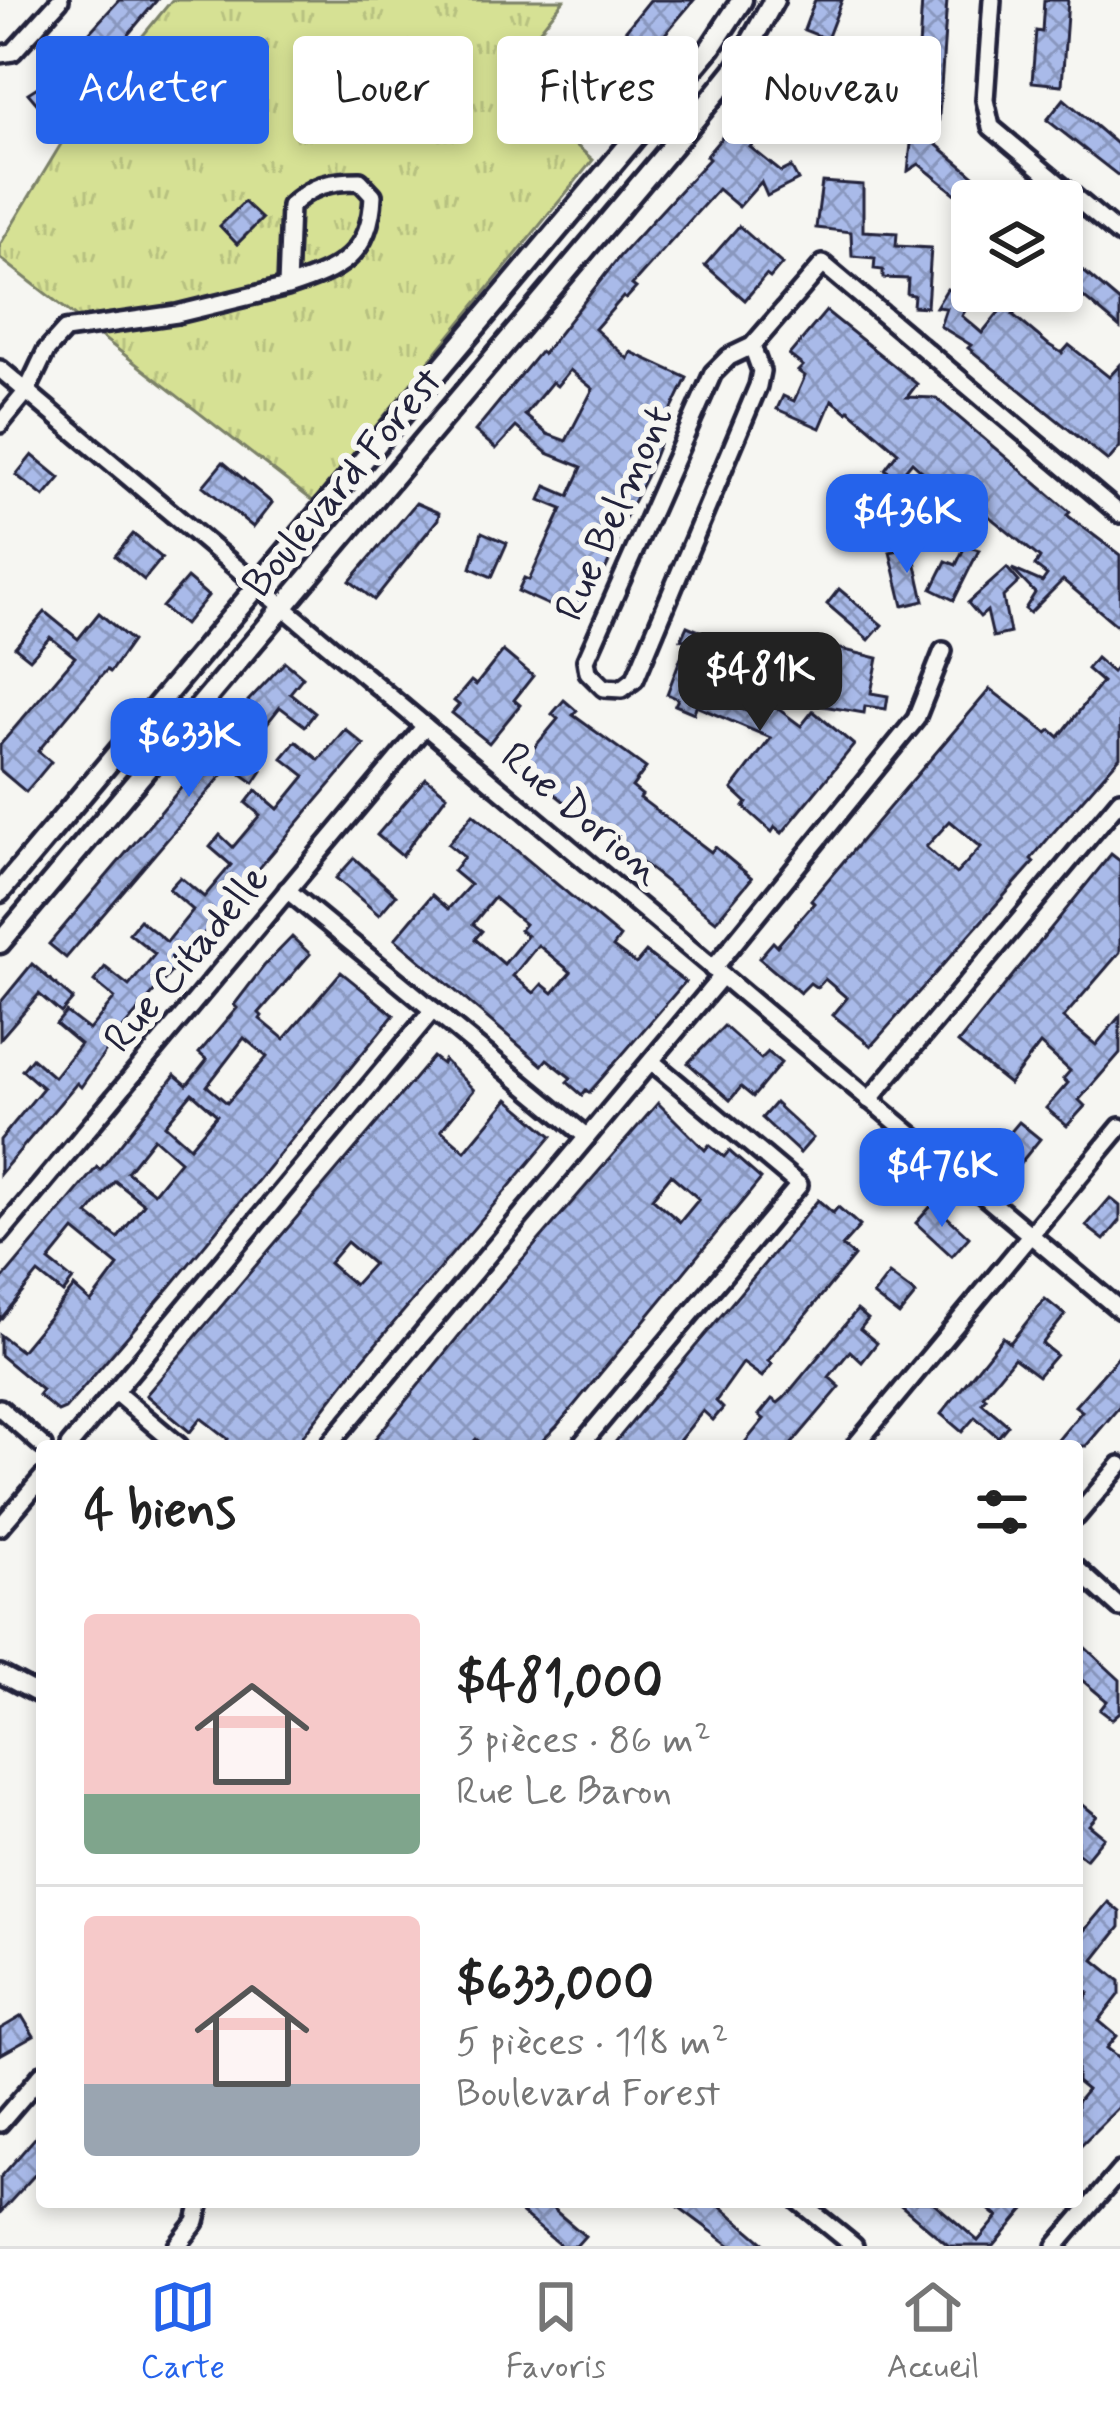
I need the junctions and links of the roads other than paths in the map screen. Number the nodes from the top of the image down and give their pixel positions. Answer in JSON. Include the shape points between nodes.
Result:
{"nodes":[{"id":1,"x":60,"y":0,"type":"edge"},
{"id":2,"x":742,"y":0,"type":"edge"},
{"id":3,"x":774,"y":0,"type":"edge"},
{"id":4,"x":992,"y":0,"type":"edge"},
{"id":5,"x":754,"y":36,"type":"edge"},
{"id":6,"x":711,"y":46,"type":"junction"},
{"id":7,"x":0,"y":54,"type":"edge"},
{"id":8,"x":722,"y":55,"type":"edge"},
{"id":9,"x":722,"y":86,"type":"edge"},
{"id":10,"x":1120,"y":235,"type":"edge"},
{"id":11,"x":287,"y":287,"type":"junction"},
{"id":12,"x":752,"y":346,"type":"junction"},
{"id":13,"x":0,"y":369,"type":"edge"},
{"id":14,"x":27,"y":392,"type":"junction"},
{"id":15,"x":0,"y":424,"type":"edge"},
{"id":16,"x":1120,"y":514,"type":"edge"},
{"id":17,"x":259,"y":586,"type":"junction"},
{"id":18,"x":282,"y":606,"type":"junction"},
{"id":19,"x":943,"y":651,"type":"dead end"},
{"id":20,"x":425,"y":726,"type":"junction"},
{"id":21,"x":1120,"y":800,"type":"edge"},
{"id":22,"x":287,"y":890,"type":"junction"},
{"id":23,"x":0,"y":892,"type":"edge"},
{"id":24,"x":0,"y":943,"type":"edge"},
{"id":25,"x":718,"y":972,"type":"junction"},
{"id":26,"x":433,"y":1010,"type":"junction"},
{"id":27,"x":650,"y":1061,"type":"junction"},
{"id":28,"x":869,"y":1100,"type":"junction"},
{"id":29,"x":1120,"y":1127,"type":"edge"},
{"id":30,"x":587,"y":1137,"type":"junction"},
{"id":31,"x":0,"y":1234,"type":"edge"},
{"id":32,"x":1030,"y":1234,"type":"junction"},
{"id":33,"x":1120,"y":1310,"type":"edge"},
{"id":34,"x":115,"y":1392,"type":"junction"},
{"id":35,"x":0,"y":1408,"type":"edge"},
{"id":36,"x":36,"y":1440,"type":"edge"},
{"id":37,"x":74,"y":1440,"type":"edge"},
{"id":38,"x":172,"y":1440,"type":"edge"},
{"id":39,"x":333,"y":1440,"type":"edge"},
{"id":40,"x":585,"y":1440,"type":"edge"},
{"id":41,"x":860,"y":1440,"type":"edge"},
{"id":42,"x":1120,"y":1465,"type":"edge"},
{"id":43,"x":36,"y":1485,"type":"edge"},
{"id":44,"x":1083,"y":1509,"type":"edge"},
{"id":45,"x":0,"y":1527,"type":"edge"},
{"id":46,"x":1083,"y":1574,"type":"edge"},
{"id":47,"x":1120,"y":1608,"type":"edge"},
{"id":48,"x":0,"y":1674,"type":"edge"},
{"id":49,"x":36,"y":1693,"type":"edge"},
{"id":50,"x":36,"y":2081,"type":"edge"},
{"id":51,"x":0,"y":2123,"type":"edge"},
{"id":52,"x":1117,"y":2178,"type":"edge"},
{"id":53,"x":200,"y":2208,"type":"edge"},
{"id":54,"x":807,"y":2208,"type":"edge"},
{"id":55,"x":177,"y":2246,"type":"edge"},
{"id":56,"x":854,"y":2246,"type":"edge"},
{"id":57,"x":1056,"y":2246,"type":"edge"}],
"edges":[{"from":1,"to":7,"type":"street","via":[[13,52]]},
{"from":2,"to":6,"type":"street","name":"Boulevard Forest"},
{"from":3,"to":5,"type":"street","name":"Boulevard Forest"},
{"from":4,"to":10,"type":"street","via":[[985,100],[991,127]]},
{"from":6,"to":8,"type":"street"},
{"from":6,"to":17,"type":"street","name":"Boulevard Forest"},
{"from":9,"to":18,"type":"street","name":"Boulevard Forest"},
{"from":11,"to":11,"type":"street","via":[[290,206],[328,182],[360,181],[374,195],[362,245],[325,275]]},
{"from":11,"to":14,"type":"street","via":[[65,330]]},
{"from":12,"to":12,"type":"street","name":"Rue Belmont","via":[[713,373],[590,649],[588,672],[604,688],[635,679],[758,386]]},
{"from":12,"to":16,"type":"street","name":"Rue Belmont","via":[[823,264]]},
{"from":13,"to":14,"type":"street","name":"Rue Dorion"},
{"from":14,"to":15,"type":"street"},
{"from":14,"to":17,"type":"street","name":"Rue Dorion"},
{"from":17,"to":18,"type":"street","name":"Rue Dorion"},
{"from":17,"to":23,"type":"street","name":"Boulevard Forest"},
{"from":18,"to":20,"type":"street","name":"Rue Dorion"},
{"from":18,"to":24,"type":"street","name":"Boulevard Forest"},
{"from":19,"to":25,"type":"street","via":[[916,719]]},
{"from":20,"to":22,"type":"street","name":"Rue Citadelle"},
{"from":20,"to":25,"type":"street","name":"Rue Dorion"},
{"from":21,"to":28,"type":"street"},
{"from":22,"to":26,"type":"street"},
{"from":22,"to":31,"type":"street","name":"Rue Citadelle"},
{"from":25,"to":27,"type":"street"},
{"from":25,"to":28,"type":"street","name":"Rue Dorion"},
{"from":26,"to":30,"type":"street"},
{"from":26,"to":34,"type":"street"},
{"from":27,"to":30,"type":"street"},
{"from":27,"to":40,"type":"street","via":[[799,1185]]},
{"from":28,"to":32,"type":"street","name":"Rue Dorion"},
{"from":29,"to":32,"type":"street"},
{"from":30,"to":39,"type":"street"},
{"from":32,"to":33,"type":"street","name":"Rue Dorion"},
{"from":32,"to":41,"type":"street"},
{"from":34,"to":37,"type":"street"},
{"from":34,"to":38,"type":"street"},
{"from":35,"to":36,"type":"street"},
{"from":42,"to":44,"type":"street"},
{"from":43,"to":45,"type":"street"},
{"from":46,"to":47,"type":"street"},
{"from":48,"to":49,"type":"street"},
{"from":50,"to":51,"type":"street"},
{"from":52,"to":57,"type":"street"},
{"from":53,"to":55,"type":"street"},
{"from":54,"to":56,"type":"street"}]}
